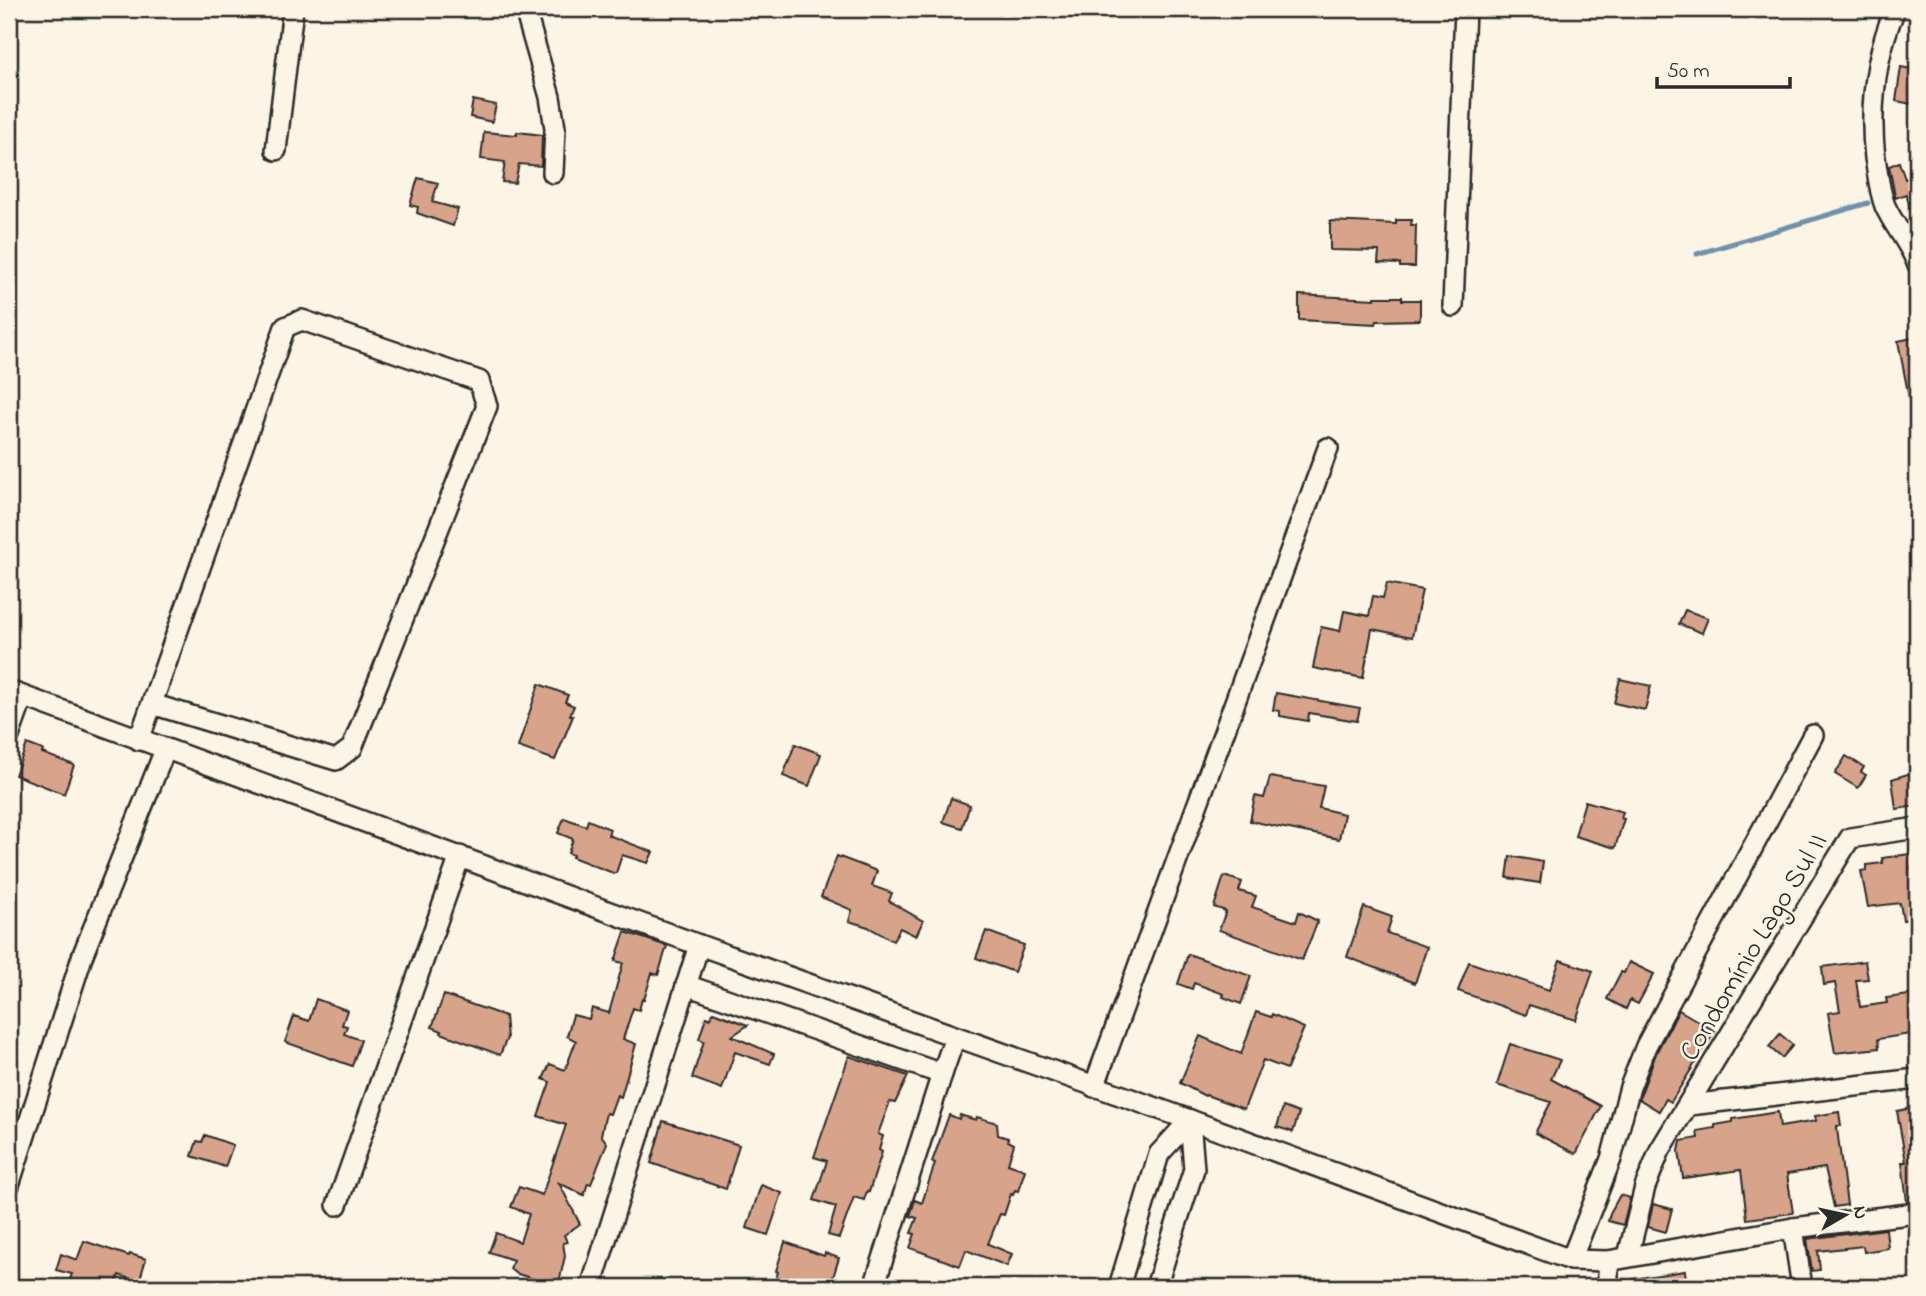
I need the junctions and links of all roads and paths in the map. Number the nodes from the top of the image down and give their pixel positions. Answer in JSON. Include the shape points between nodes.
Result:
{"nodes":[{"id":1,"x":293,"y":9,"type":"edge"},
{"id":2,"x":527,"y":9,"type":"edge"},
{"id":3,"x":1465,"y":9,"type":"edge"},
{"id":4,"x":1895,"y":9,"type":"edge"},
{"id":5,"x":275,"y":150,"type":"dead end"},
{"id":6,"x":553,"y":173,"type":"dead end"},
{"id":7,"x":1917,"y":263,"type":"edge"},
{"id":8,"x":1453,"y":306,"type":"dead end"},
{"id":9,"x":1328,"y":448,"type":"dead end"},
{"id":10,"x":16,"y":694,"type":"edge"},
{"id":11,"x":152,"y":704,"type":"junction"},
{"id":12,"x":1813,"y":735,"type":"dead end"},
{"id":13,"x":9,"y":736,"type":"edge"},
{"id":14,"x":139,"y":740,"type":"junction"},
{"id":15,"x":165,"y":750,"type":"junction"},
{"id":16,"x":1917,"y":828,"type":"edge"},
{"id":17,"x":460,"y":856,"type":"junction"},
{"id":18,"x":699,"y":946,"type":"junction"},
{"id":19,"x":686,"y":985,"type":"junction"},
{"id":20,"x":955,"y":1037,"type":"junction"},
{"id":21,"x":942,"y":1074,"type":"junction"},
{"id":22,"x":1917,"y":1079,"type":"edge"},
{"id":23,"x":1094,"y":1087,"type":"junction"},
{"id":24,"x":1689,"y":1105,"type":"junction"},
{"id":25,"x":1190,"y":1120,"type":"junction"},
{"id":26,"x":9,"y":1185,"type":"edge"},
{"id":27,"x":337,"y":1205,"type":"dead end"},
{"id":28,"x":1917,"y":1213,"type":"edge"},
{"id":29,"x":1793,"y":1228,"type":"junction"},
{"id":30,"x":1618,"y":1259,"type":"junction"},
{"id":31,"x":1571,"y":1260,"type":"junction"},
{"id":32,"x":591,"y":1287,"type":"edge"},
{"id":33,"x":874,"y":1287,"type":"edge"},
{"id":34,"x":1119,"y":1287,"type":"edge"},
{"id":35,"x":1156,"y":1287,"type":"edge"},
{"id":36,"x":1608,"y":1287,"type":"edge"},
{"id":37,"x":1802,"y":1287,"type":"edge"}],
"edges":[{"from":1,"to":5,"type":"street"},
{"from":2,"to":6,"type":"street","via":[[555,128]]},
{"from":3,"to":8,"type":"street"},
{"from":4,"to":7,"type":"street","via":[[1877,63],[1873,138],[1880,190]]},
{"from":9,"to":23,"type":"street"},
{"from":10,"to":13,"type":"street"},
{"from":10,"to":14,"type":"street"},
{"from":11,"to":11,"type":"street","via":[[285,327],[302,320],[479,381],[487,406],[352,748],[336,761]]},
{"from":11,"to":14,"type":"street"},
{"from":12,"to":31,"type":"street","via":[[1646,1046],[1611,1159]]},
{"from":14,"to":15,"type":"street"},
{"from":15,"to":17,"type":"street"},
{"from":15,"to":26,"type":"street","via":[[83,954]]},
{"from":16,"to":24,"type":"street","name":"Condomínio Lago Sul II","via":[[1850,838]]},
{"from":17,"to":18,"type":"street"},
{"from":17,"to":27,"type":"street"},
{"from":18,"to":19,"type":"street"},
{"from":18,"to":20,"type":"street"},
{"from":19,"to":21,"type":"street"},
{"from":19,"to":32,"type":"street"},
{"from":20,"to":21,"type":"street"},
{"from":20,"to":23,"type":"street"},
{"from":21,"to":33,"type":"street"},
{"from":22,"to":24,"type":"street","name":"Condomínio Lago Sul II"},
{"from":23,"to":25,"type":"street"},
{"from":24,"to":30,"type":"street","name":"Condomínio Lago Sul II","via":[[1651,1169]]},
{"from":25,"to":31,"type":"street"},
{"from":25,"to":34,"type":"street","via":[[1159,1154]]},
{"from":25,"to":35,"type":"street","via":[[1194,1169]]},
{"from":28,"to":29,"type":"street"},
{"from":29,"to":30,"type":"street"},
{"from":29,"to":37,"type":"street"},
{"from":30,"to":31,"type":"street"},
{"from":30,"to":36,"type":"street","name":"Condomínio Lago Sul II"}]}
